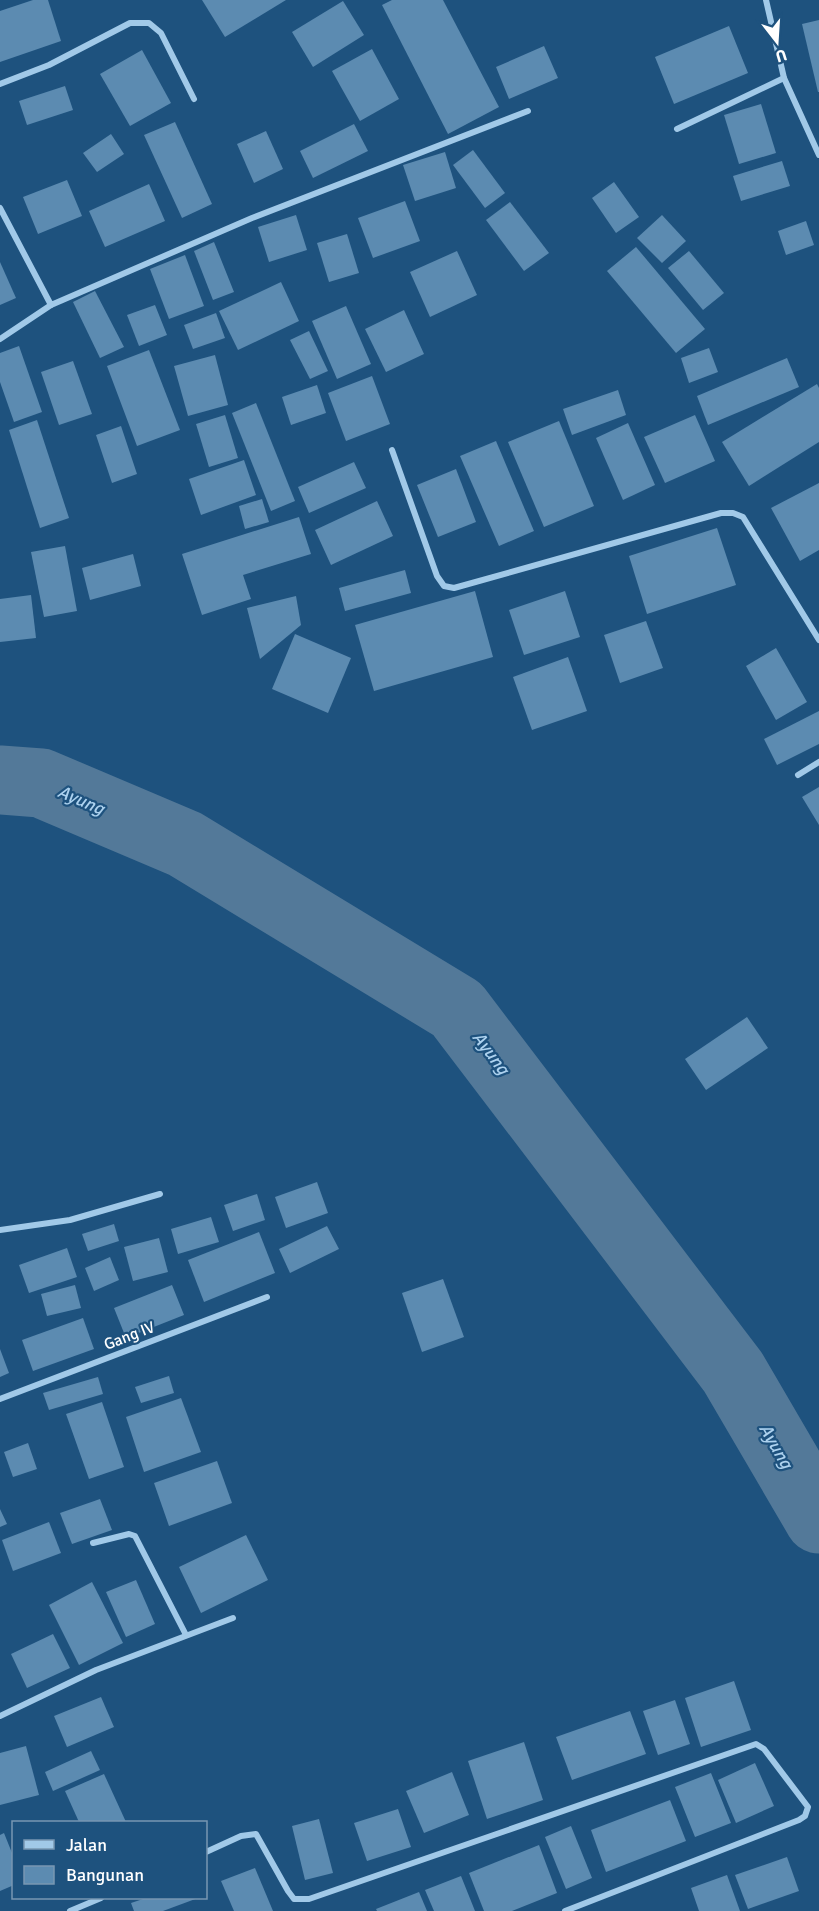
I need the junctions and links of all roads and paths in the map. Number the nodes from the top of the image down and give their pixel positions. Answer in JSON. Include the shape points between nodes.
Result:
{"nodes":[{"id":1,"x":766,"y":0,"type":"edge"},
{"id":2,"x":784,"y":78,"type":"junction"},
{"id":3,"x":0,"y":84,"type":"edge"},
{"id":4,"x":194,"y":99,"type":"dead end"},
{"id":5,"x":528,"y":111,"type":"dead end"},
{"id":6,"x":677,"y":129,"type":"dead end"},
{"id":7,"x":819,"y":155,"type":"edge"},
{"id":8,"x":0,"y":208,"type":"edge"},
{"id":9,"x":51,"y":305,"type":"junction"},
{"id":10,"x":0,"y":339,"type":"edge"},
{"id":11,"x":392,"y":450,"type":"dead end"},
{"id":12,"x":819,"y":640,"type":"edge"},
{"id":13,"x":819,"y":762,"type":"edge"},
{"id":14,"x":798,"y":775,"type":"dead end"},
{"id":15,"x":160,"y":1194,"type":"dead end"},
{"id":16,"x":0,"y":1230,"type":"edge"},
{"id":17,"x":267,"y":1297,"type":"dead end"},
{"id":18,"x":0,"y":1399,"type":"edge"},
{"id":19,"x":93,"y":1543,"type":"dead end"},
{"id":20,"x":233,"y":1618,"type":"dead end"},
{"id":21,"x":186,"y":1635,"type":"junction"},
{"id":22,"x":0,"y":1716,"type":"edge"},
{"id":23,"x":207,"y":1852,"type":"edge"},
{"id":24,"x":99,"y":1899,"type":"edge"},
{"id":25,"x":70,"y":1911,"type":"edge"},
{"id":26,"x":565,"y":1911,"type":"edge"}],
"edges":[{"from":1,"to":2,"type":"street"},
{"from":2,"to":6,"type":"street"},
{"from":2,"to":7,"type":"street"},
{"from":3,"to":4,"type":"street","via":[[58,60],[130,22],[149,23],[161,33]]},
{"from":5,"to":9,"type":"street","via":[[252,218]]},
{"from":8,"to":9,"type":"street"},
{"from":9,"to":10,"type":"street"},
{"from":11,"to":12,"type":"street","via":[[444,586],[454,588],[721,513],[733,513],[743,517]]},
{"from":13,"to":14,"type":"street"},
{"from":15,"to":16,"type":"street","via":[[70,1220]]},
{"from":17,"to":18,"type":"street","name":"Gang IV"},
{"from":19,"to":21,"type":"street","via":[[135,1536]]},
{"from":20,"to":21,"type":"street"},
{"from":21,"to":22,"type":"street","via":[[96,1670]]},
{"from":23,"to":26,"type":"street","via":[[240,1836],[256,1834],[294,1899],[309,1899],[756,1744],[808,1807],[799,1820]]},
{"from":24,"to":25,"type":"street"}]}
